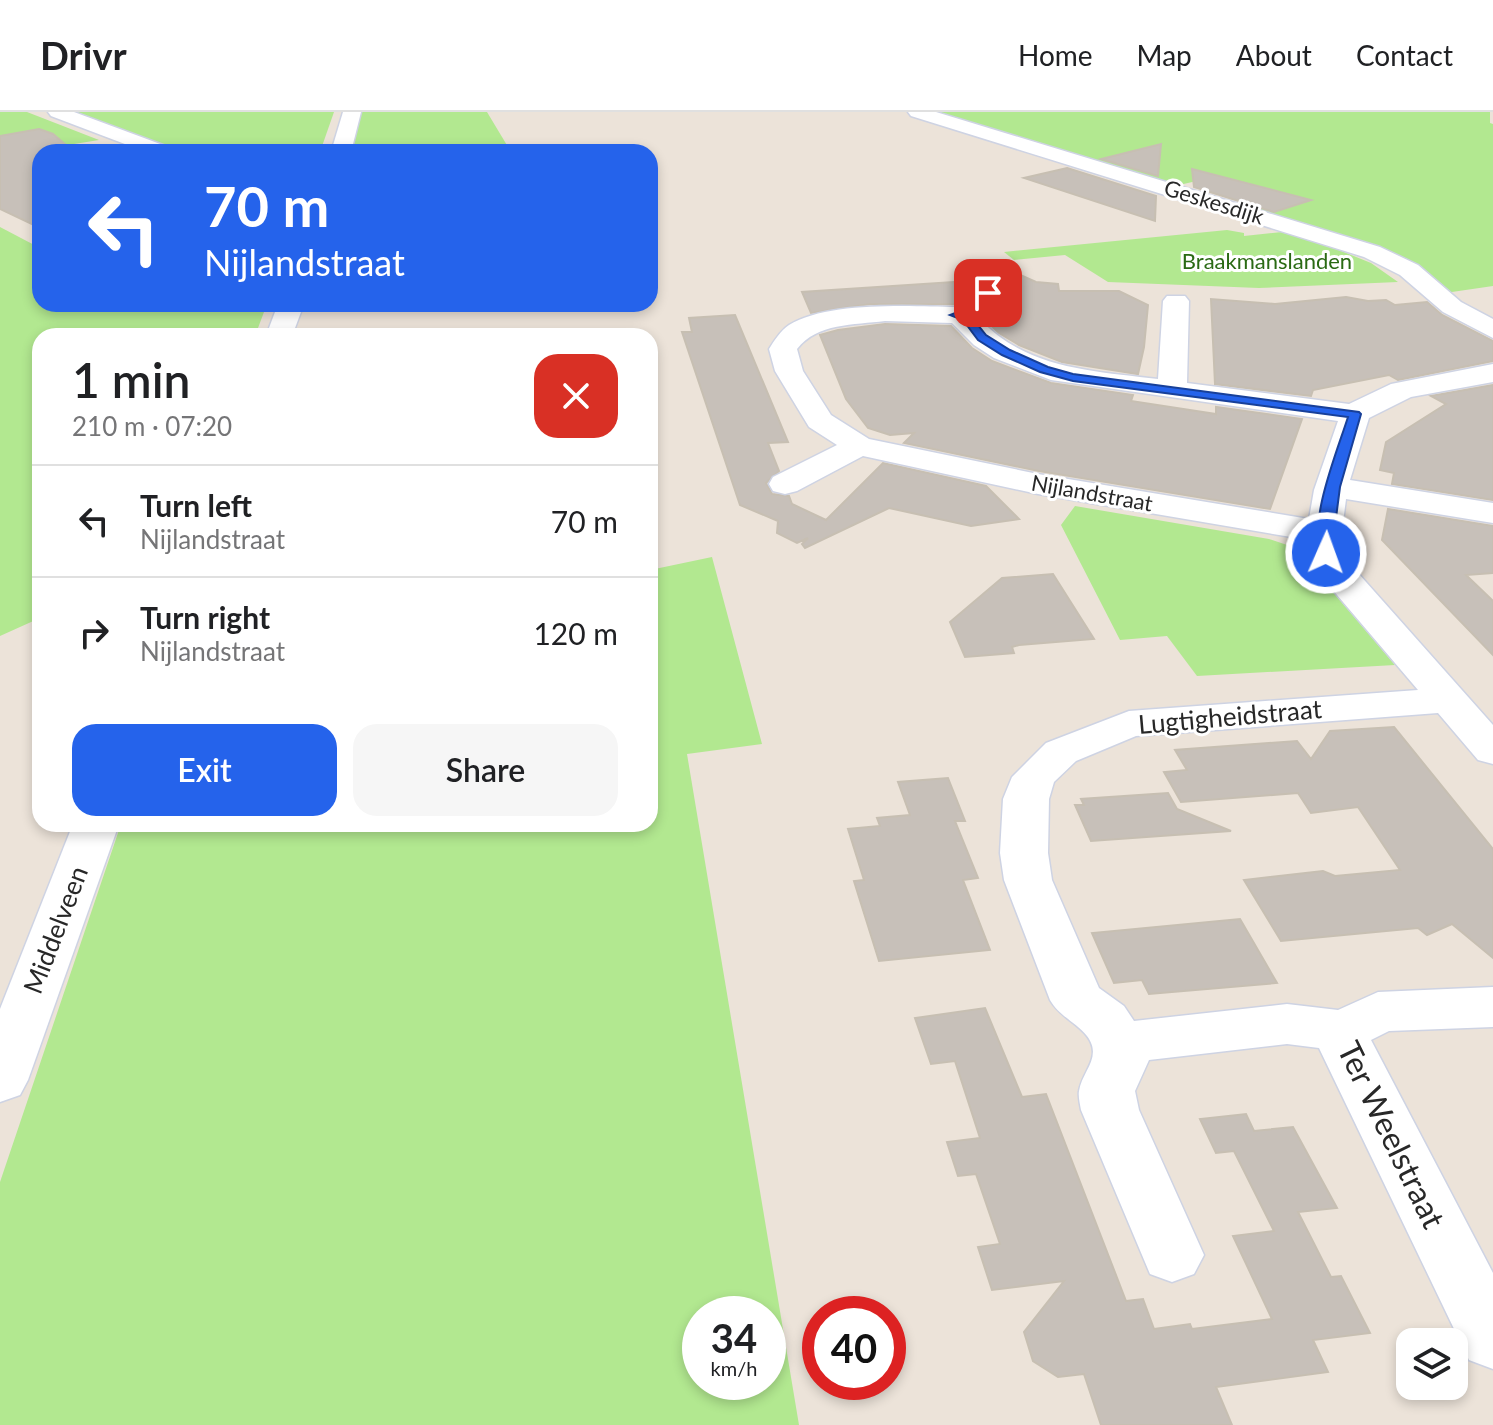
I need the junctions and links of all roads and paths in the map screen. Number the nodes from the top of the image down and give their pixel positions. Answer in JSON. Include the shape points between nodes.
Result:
{"nodes":[{"id":1,"x":57,"y":112,"type":"edge"},
{"id":2,"x":352,"y":112,"type":"edge"},
{"id":3,"x":917,"y":112,"type":"edge"},
{"id":4,"x":143,"y":144,"type":"edge"},
{"id":5,"x":343,"y":144,"type":"edge"},
{"id":6,"x":988,"y":293,"type":"dead end"},
{"id":7,"x":1176,"y":301,"type":"dead end"},
{"id":8,"x":956,"y":315,"type":"junction"},
{"id":9,"x":1493,"y":330,"type":"edge"},
{"id":10,"x":1493,"y":373,"type":"edge"},
{"id":11,"x":1172,"y":388,"type":"junction"},
{"id":12,"x":1355,"y":414,"type":"junction"},
{"id":13,"x":859,"y":446,"type":"junction"},
{"id":14,"x":785,"y":484,"type":"dead end"},
{"id":15,"x":1333,"y":487,"type":"junction"},
{"id":16,"x":1493,"y":513,"type":"edge"},
{"id":17,"x":1325,"y":532,"type":"junction"},
{"id":18,"x":1450,"y":700,"type":"junction"},
{"id":19,"x":1493,"y":751,"type":"edge"},
{"id":20,"x":93,"y":832,"type":"edge"},
{"id":21,"x":1493,"y":1007,"type":"edge"},
{"id":22,"x":1338,"y":1030,"type":"junction"},
{"id":23,"x":1119,"y":1043,"type":"junction"},
{"id":24,"x":0,"y":1080,"type":"edge"},
{"id":25,"x":1172,"y":1255,"type":"dead end"},
{"id":26,"x":1493,"y":1339,"type":"edge"}],
"edges":[{"from":1,"to":4,"type":"street"},
{"from":2,"to":5,"type":"street"},
{"from":3,"to":9,"type":"street","name":"Geskesdijk","via":[[1372,252],[1409,270],[1452,307]]},
{"from":6,"to":8,"type":"street","via":[[970,312]]},
{"from":7,"to":11,"type":"street"},
{"from":8,"to":11,"type":"street","via":[[967,318],[982,338],[1044,370]]},
{"from":8,"to":13,"type":"street","name":"Nijlandstraat","via":[[885,313],[821,322],[797,331],[783,349],[789,371],[820,421]]},
{"from":10,"to":12,"type":"street","via":[[1383,395]]},
{"from":11,"to":12,"type":"street"},
{"from":12,"to":15,"type":"street"},
{"from":13,"to":14,"type":"street"},
{"from":13,"to":17,"type":"street","name":"Nijlandstraat","via":[[1038,484]]},
{"from":15,"to":16,"type":"street"},
{"from":15,"to":17,"type":"street"},
{"from":17,"to":18,"type":"street","via":[[1333,567]]},
{"from":18,"to":19,"type":"street"},
{"from":18,"to":23,"type":"street","name":"Lugtigheidstraat","via":[[1129,724],[1061,752],[1034,777],[1026,799],[1028,880],[1077,1000],[1105,1020]]},
{"from":20,"to":24,"type":"street","name":"Middelveen"},
{"from":21,"to":22,"type":"street","name":"Ter Weelstraat","via":[[1378,1012]]},
{"from":22,"to":23,"type":"street","via":[[1287,1024]]},
{"from":22,"to":26,"type":"street","name":"Ter Weelstraat"},
{"from":23,"to":25,"type":"street","via":[[1121,1060],[1107,1091],[1110,1110]]}]}
